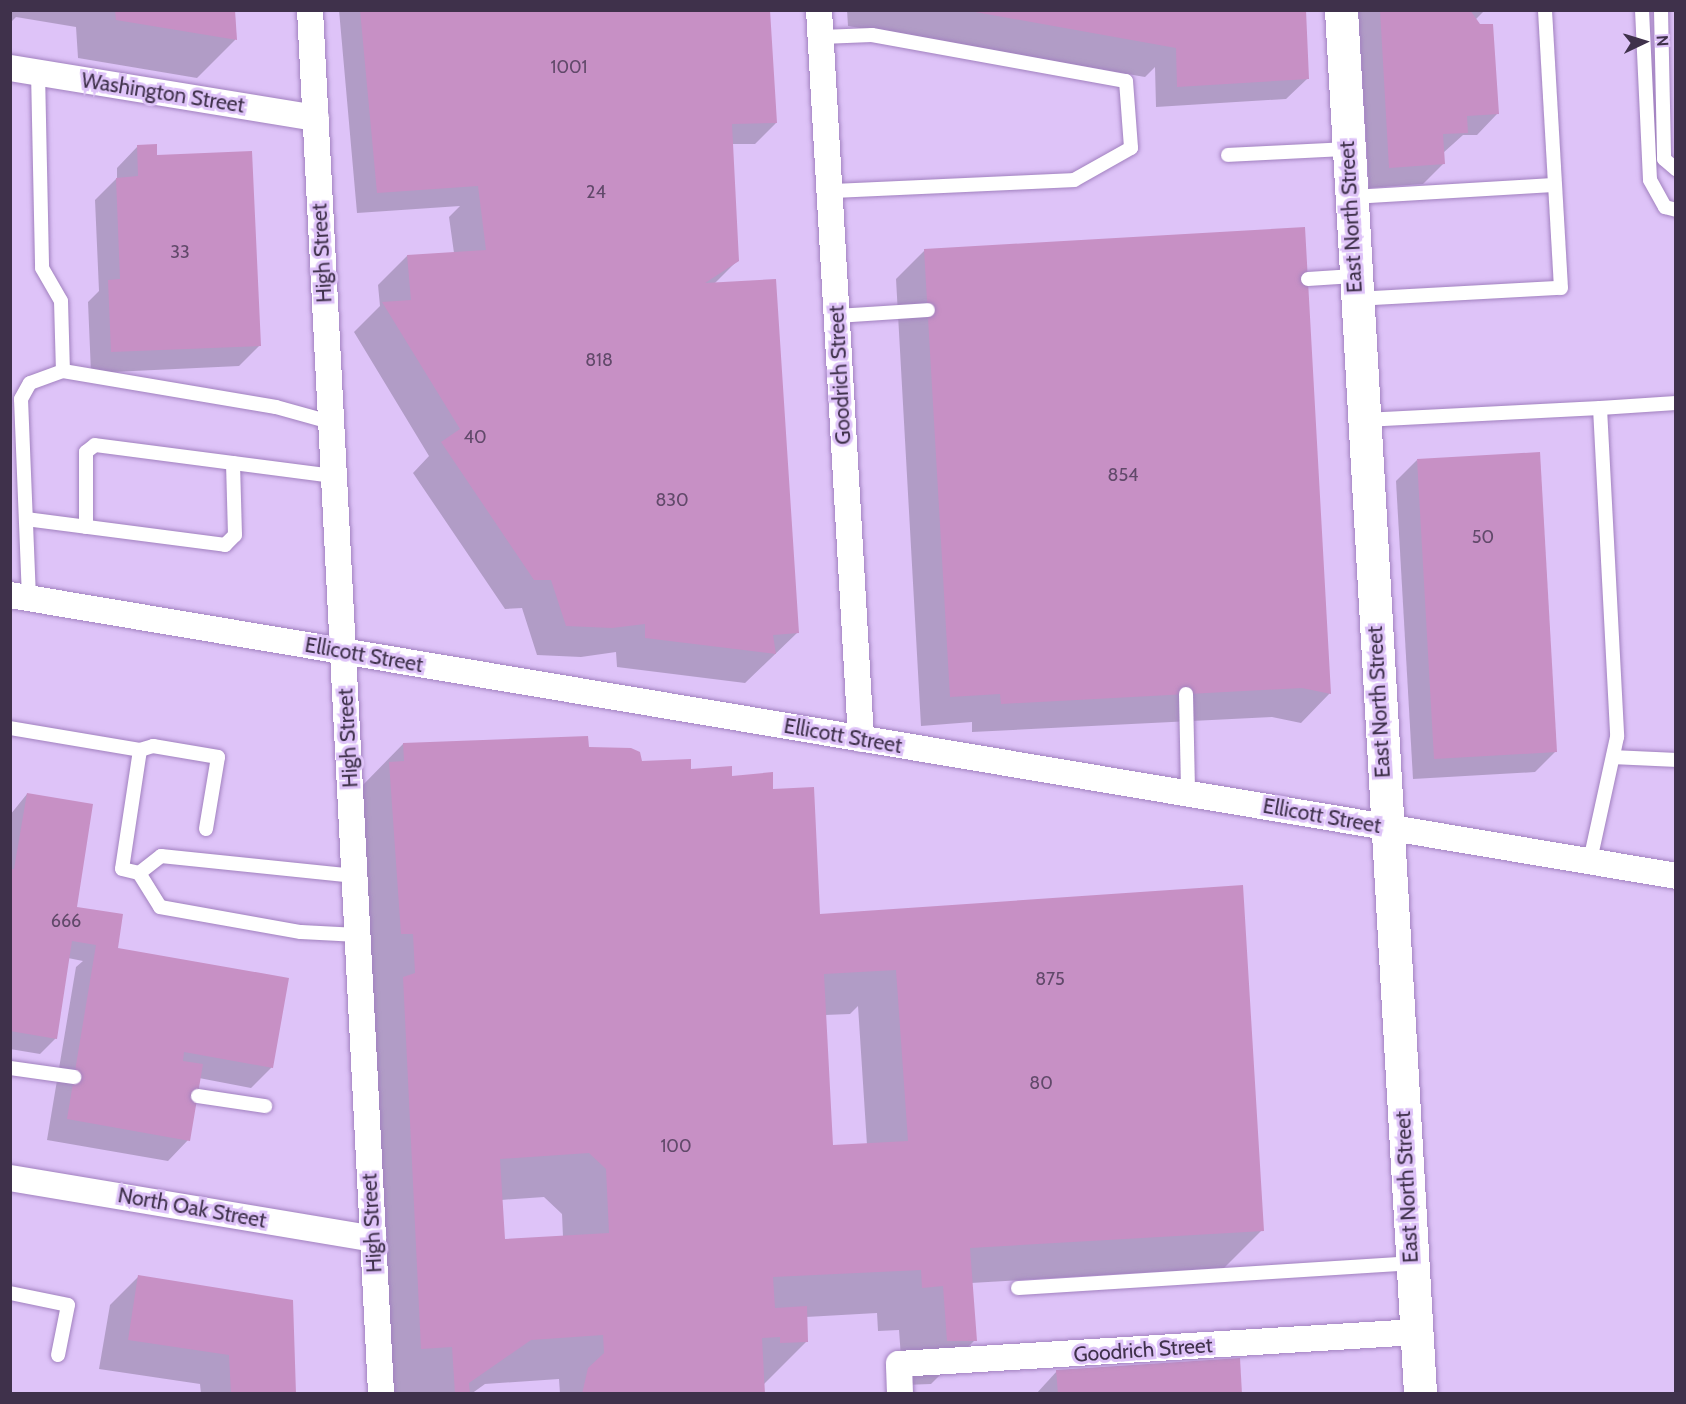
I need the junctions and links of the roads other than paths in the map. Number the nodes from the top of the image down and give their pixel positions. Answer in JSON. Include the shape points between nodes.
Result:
{"nodes":[{"id":1,"x":310,"y":10,"type":"edge"},
{"id":2,"x":819,"y":10,"type":"edge"},
{"id":3,"x":1341,"y":10,"type":"edge"},
{"id":4,"x":1545,"y":10,"type":"edge"},
{"id":5,"x":1642,"y":10,"type":"edge"},
{"id":6,"x":1661,"y":10,"type":"edge"},
{"id":7,"x":821,"y":37,"type":"junction"},
{"id":8,"x":10,"y":68,"type":"edge"},
{"id":9,"x":38,"y":72,"type":"junction"},
{"id":10,"x":316,"y":118,"type":"junction"},
{"id":11,"x":1347,"y":149,"type":"junction"},
{"id":12,"x":1228,"y":156,"type":"dead end"},
{"id":13,"x":1676,"y":169,"type":"edge"},
{"id":14,"x":1555,"y":185,"type":"junction"},
{"id":15,"x":829,"y":191,"type":"junction"},
{"id":16,"x":1349,"y":197,"type":"junction"},
{"id":17,"x":1676,"y":210,"type":"edge"},
{"id":18,"x":1308,"y":279,"type":"dead end"},
{"id":19,"x":1355,"y":288,"type":"junction"},
{"id":20,"x":928,"y":310,"type":"dead end"},
{"id":21,"x":836,"y":316,"type":"junction"},
{"id":22,"x":63,"y":371,"type":"junction"},
{"id":23,"x":1676,"y":403,"type":"edge"},
{"id":24,"x":1600,"y":408,"type":"junction"},
{"id":25,"x":1362,"y":420,"type":"junction"},
{"id":26,"x":330,"y":422,"type":"junction"},
{"id":27,"x":233,"y":463,"type":"junction"},
{"id":28,"x":334,"y":476,"type":"junction"},
{"id":29,"x":26,"y":519,"type":"junction"},
{"id":30,"x":86,"y":527,"type":"junction"},
{"id":31,"x":20,"y":597,"type":"edge"},
{"id":32,"x":343,"y":651,"type":"junction"},
{"id":33,"x":1186,"y":694,"type":"dead end"},
{"id":34,"x":10,"y":728,"type":"edge"},
{"id":35,"x":861,"y":739,"type":"junction"},
{"id":36,"x":140,"y":750,"type":"junction"},
{"id":37,"x":1613,"y":757,"type":"junction"},
{"id":38,"x":1676,"y":759,"type":"edge"},
{"id":39,"x":1188,"y":794,"type":"junction"},
{"id":40,"x":1386,"y":828,"type":"junction"},
{"id":41,"x":206,"y":829,"type":"dead end"},
{"id":42,"x":1590,"y":861,"type":"junction"},
{"id":43,"x":139,"y":873,"type":"junction"},
{"id":44,"x":355,"y":876,"type":"junction"},
{"id":45,"x":1676,"y":876,"type":"edge"},
{"id":46,"x":358,"y":935,"type":"junction"},
{"id":47,"x":10,"y":1068,"type":"edge"},
{"id":48,"x":74,"y":1077,"type":"dead end"},
{"id":49,"x":198,"y":1096,"type":"dead end"},
{"id":50,"x":266,"y":1106,"type":"dead end"},
{"id":51,"x":10,"y":1178,"type":"edge"},
{"id":52,"x":373,"y":1239,"type":"junction"},
{"id":53,"x":1411,"y":1263,"type":"junction"},
{"id":54,"x":1018,"y":1288,"type":"dead end"},
{"id":55,"x":10,"y":1293,"type":"edge"},
{"id":56,"x":1416,"y":1332,"type":"junction"},
{"id":57,"x":58,"y":1355,"type":"dead end"},
{"id":58,"x":381,"y":1394,"type":"edge"},
{"id":59,"x":900,"y":1394,"type":"edge"},
{"id":60,"x":1420,"y":1394,"type":"edge"}],
"edges":[{"from":1,"to":10,"type":"street","name":"High Street"},
{"from":2,"to":7,"type":"street","name":"Goodrich Street"},
{"from":3,"to":11,"type":"street","name":"East North Street"},
{"from":4,"to":14,"type":"lane"},
{"from":5,"to":17,"type":"lane","via":[[1650,180],[1665,207]]},
{"from":6,"to":13,"type":"lane","via":[[1664,159]]},
{"from":7,"to":15,"type":"street","name":"Goodrich Street"},
{"from":7,"to":15,"type":"lane","via":[[872,35],[1126,81],[1131,148],[1074,180]]},
{"from":8,"to":9,"type":"street","name":"Washington Street"},
{"from":9,"to":10,"type":"street","name":"Washington Street"},
{"from":9,"to":22,"type":"lane","via":[[42,268],[61,301]]},
{"from":10,"to":26,"type":"street","name":"High Street"},
{"from":11,"to":12,"type":"lane"},
{"from":11,"to":16,"type":"street","name":"East North Street"},
{"from":14,"to":16,"type":"lane"},
{"from":14,"to":19,"type":"lane","via":[[1561,288]]},
{"from":15,"to":21,"type":"street","name":"Goodrich Street"},
{"from":16,"to":19,"type":"street","name":"East North Street"},
{"from":18,"to":19,"type":"lane"},
{"from":19,"to":25,"type":"street","name":"East North Street"},
{"from":20,"to":21,"type":"lane"},
{"from":21,"to":35,"type":"street","name":"Goodrich Street"},
{"from":22,"to":26,"type":"lane","via":[[276,407]]},
{"from":22,"to":29,"type":"lane","via":[[30,383],[21,399]]},
{"from":23,"to":24,"type":"lane"},
{"from":24,"to":25,"type":"lane"},
{"from":24,"to":37,"type":"lane","via":[[1617,737]]},
{"from":25,"to":40,"type":"street","name":"East North Street"},
{"from":26,"to":28,"type":"street","name":"High Street"},
{"from":27,"to":28,"type":"lane"},
{"from":27,"to":30,"type":"lane","via":[[95,445],[86,452]]},
{"from":27,"to":30,"type":"lane","via":[[235,535],[225,545]]},
{"from":28,"to":32,"type":"street","name":"High Street"},
{"from":29,"to":30,"type":"lane"},
{"from":29,"to":31,"type":"lane"},
{"from":31,"to":32,"type":"street","name":"Ellicott Street"},
{"from":32,"to":35,"type":"street","name":"Ellicott Street"},
{"from":32,"to":44,"type":"street","name":"High Street"},
{"from":33,"to":39,"type":"lane"},
{"from":34,"to":36,"type":"lane"},
{"from":35,"to":39,"type":"street","name":"Ellicott Street"},
{"from":36,"to":41,"type":"lane","via":[[153,746],[218,757]]},
{"from":36,"to":43,"type":"lane","via":[[122,869]]},
{"from":37,"to":38,"type":"lane"},
{"from":37,"to":42,"type":"lane"},
{"from":39,"to":40,"type":"street","name":"Ellicott Street"},
{"from":40,"to":42,"type":"street","name":"Ellicott Street"},
{"from":40,"to":53,"type":"street","name":"East North Street"},
{"from":42,"to":45,"type":"street","name":"Ellicott Street"},
{"from":43,"to":44,"type":"lane","via":[[161,856]]},
{"from":43,"to":46,"type":"lane","via":[[160,907],[300,932]]},
{"from":44,"to":46,"type":"street","name":"High Street"},
{"from":46,"to":52,"type":"street","name":"High Street"},
{"from":47,"to":48,"type":"lane"},
{"from":49,"to":50,"type":"lane"},
{"from":51,"to":52,"type":"street","name":"North Oak Street"},
{"from":52,"to":58,"type":"street","name":"High Street"},
{"from":53,"to":54,"type":"lane"},
{"from":53,"to":56,"type":"street","name":"East North Street"},
{"from":55,"to":57,"type":"lane","via":[[68,1305]]},
{"from":56,"to":59,"type":"street","name":"Goodrich Street","via":[[899,1364]]},
{"from":56,"to":60,"type":"street","name":"East North Street"}]}
